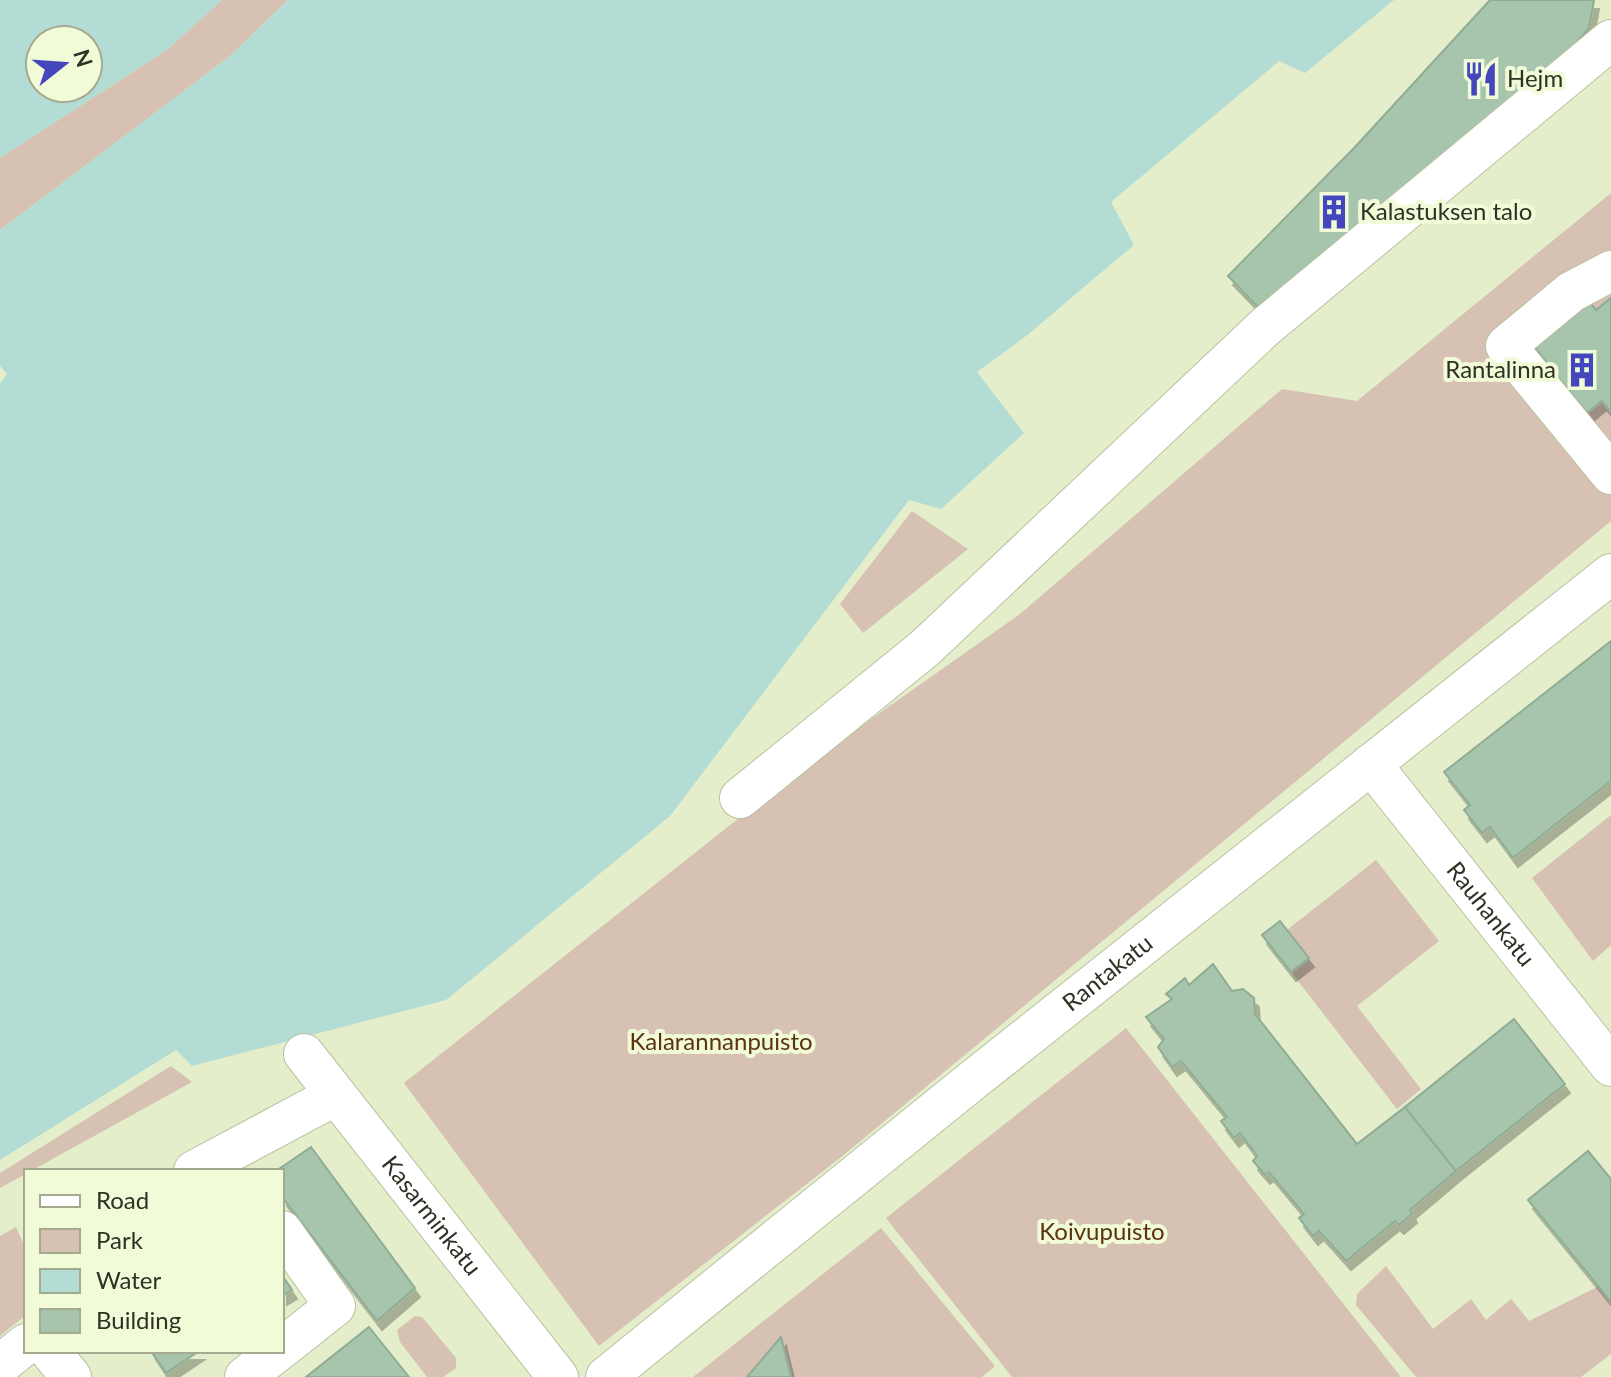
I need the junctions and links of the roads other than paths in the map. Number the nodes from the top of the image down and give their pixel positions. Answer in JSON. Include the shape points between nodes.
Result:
{"nodes":[{"id":1,"x":1611,"y":40,"type":"edge"},
{"id":2,"x":1611,"y":271,"type":"edge"},
{"id":3,"x":1611,"y":474,"type":"edge"},
{"id":4,"x":1611,"y":574,"type":"edge"},
{"id":5,"x":1371,"y":764,"type":"junction"},
{"id":6,"x":740,"y":798,"type":"dead end"},
{"id":7,"x":304,"y":1054,"type":"dead end"},
{"id":8,"x":1611,"y":1066,"type":"edge"},
{"id":9,"x":336,"y":1095,"type":"junction"},
{"id":10,"x":219,"y":1165,"type":"edge"},
{"id":11,"x":284,"y":1234,"type":"edge"},
{"id":12,"x":24,"y":1346,"type":"edge"},
{"id":13,"x":284,"y":1346,"type":"edge"},
{"id":14,"x":52,"y":1353,"type":"edge"},
{"id":15,"x":275,"y":1353,"type":"edge"},
{"id":16,"x":0,"y":1365,"type":"edge"},
{"id":17,"x":71,"y":1377,"type":"edge"},
{"id":18,"x":245,"y":1377,"type":"edge"},
{"id":19,"x":558,"y":1377,"type":"edge"},
{"id":20,"x":606,"y":1377,"type":"edge"}],
"edges":[{"from":1,"to":6,"type":"street","via":[[1265,327],[925,648]]},
{"from":2,"to":3,"type":"street","via":[[1571,292],[1506,346]]},
{"from":4,"to":5,"type":"street","name":"Rantakatu"},
{"from":5,"to":8,"type":"street","name":"Rauhankatu"},
{"from":5,"to":20,"type":"street","name":"Rantakatu"},
{"from":7,"to":9,"type":"street","name":"Kasarminkatu"},
{"from":9,"to":10,"type":"street"},
{"from":9,"to":19,"type":"street","name":"Kasarminkatu"},
{"from":11,"to":13,"type":"street","via":[[335,1306]]},
{"from":12,"to":16,"type":"street"},
{"from":14,"to":17,"type":"street"},
{"from":15,"to":18,"type":"street"}]}
